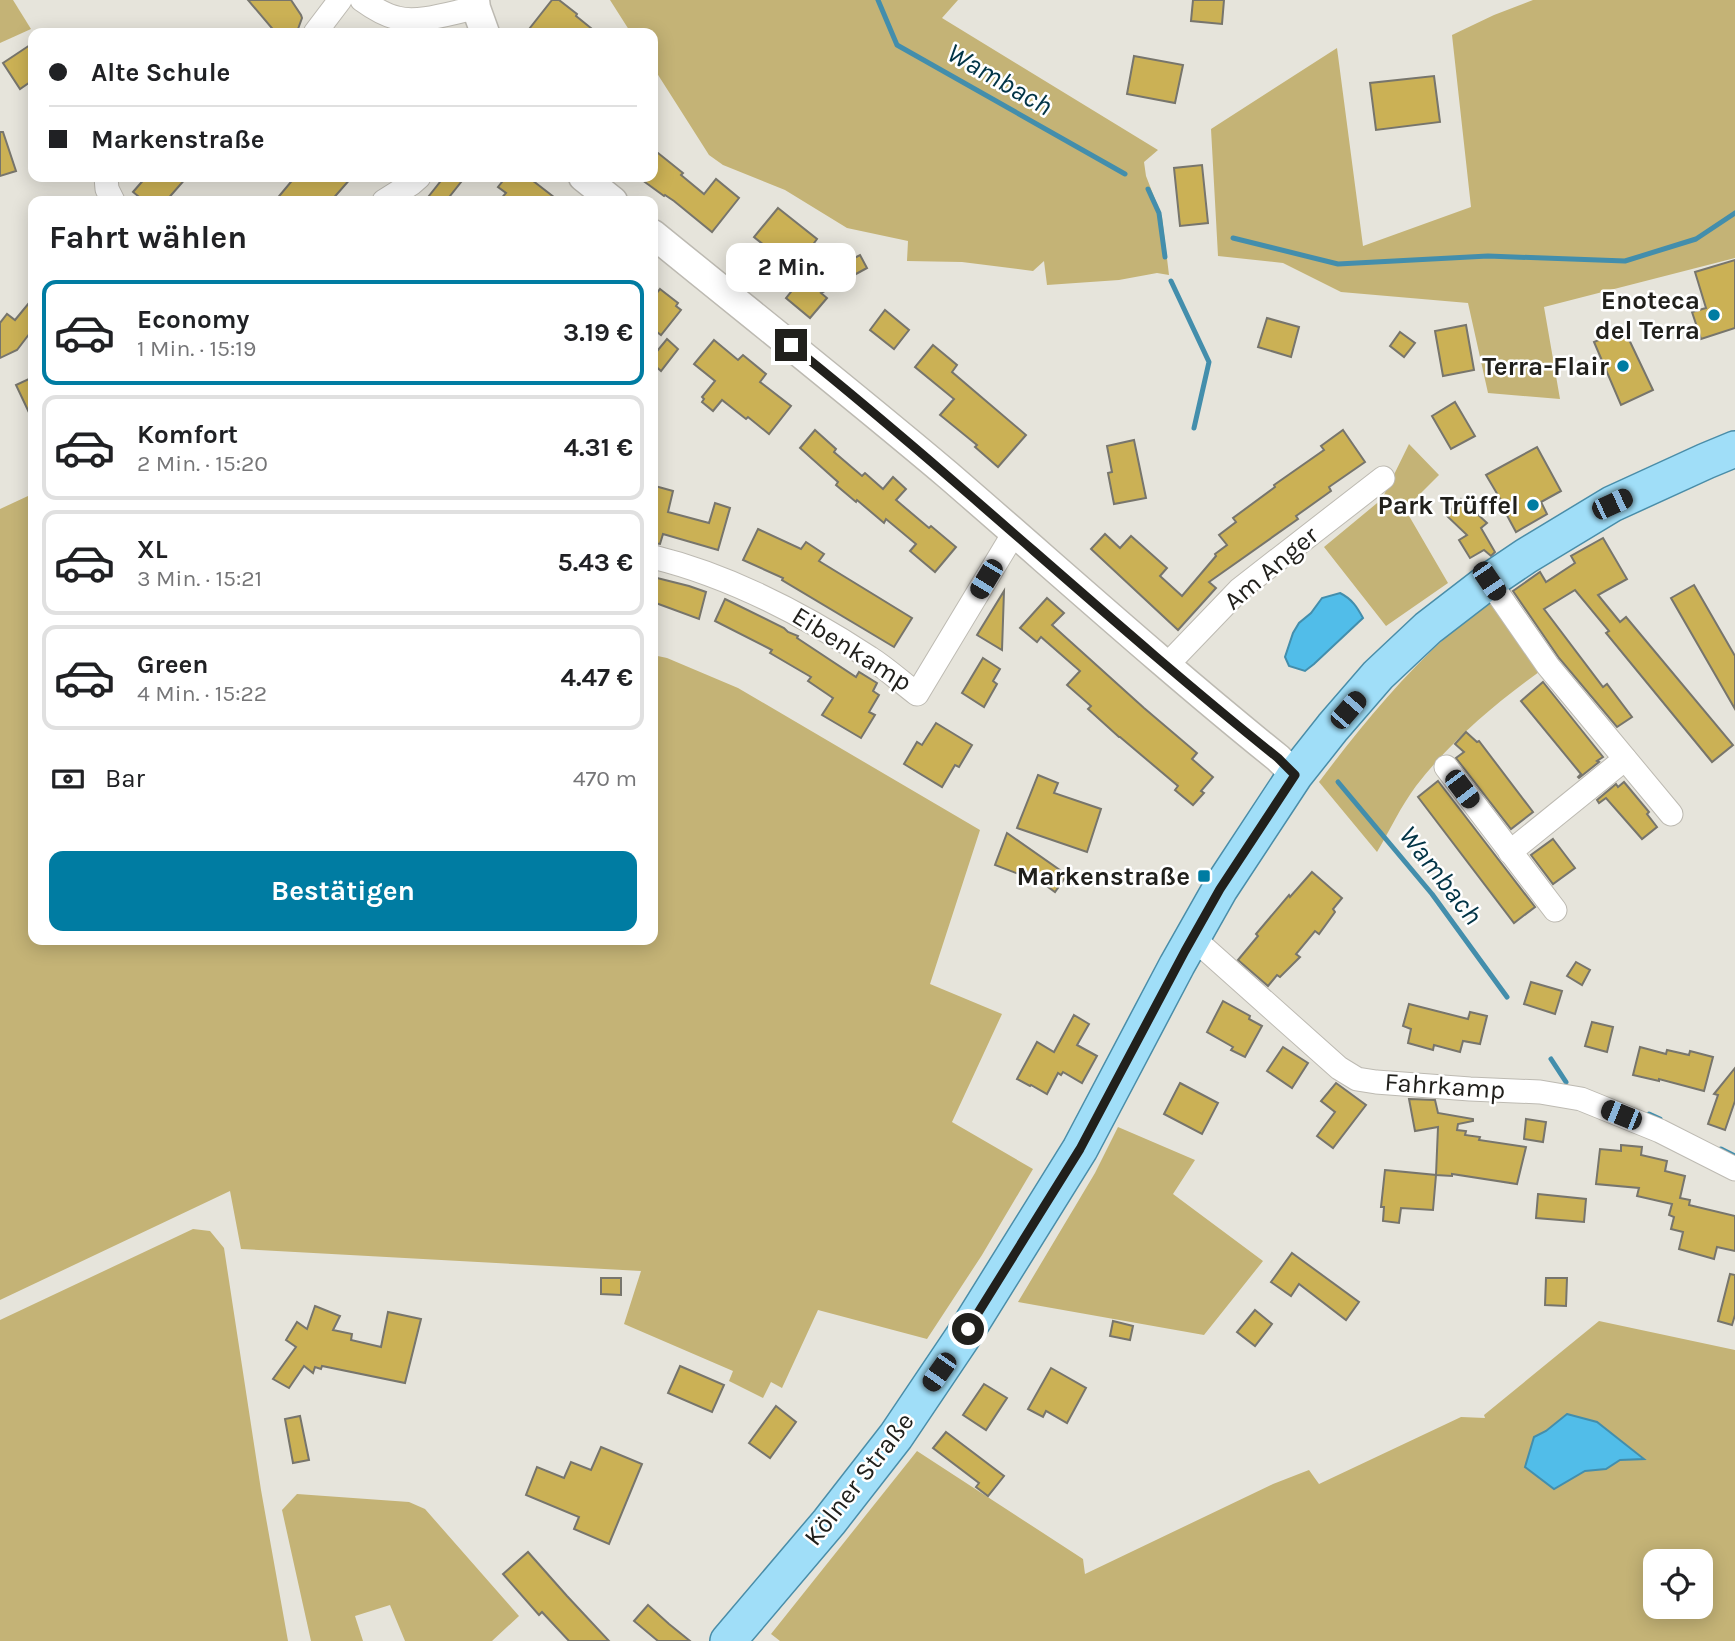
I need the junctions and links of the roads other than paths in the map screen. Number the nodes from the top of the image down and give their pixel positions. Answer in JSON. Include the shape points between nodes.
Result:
{"nodes":[{"id":1,"x":340,"y":0,"type":"edge"},
{"id":2,"x":362,"y":0,"type":"edge"},
{"id":3,"x":479,"y":14,"type":"edge"},
{"id":4,"x":319,"y":28,"type":"edge"},
{"id":5,"x":413,"y":182,"type":"edge"},
{"id":6,"x":589,"y":182,"type":"edge"},
{"id":7,"x":392,"y":196,"type":"edge"},
{"id":8,"x":607,"y":196,"type":"edge"},
{"id":9,"x":658,"y":238,"type":"edge"},
{"id":10,"x":1735,"y":449,"type":"edge"},
{"id":11,"x":1383,"y":478,"type":"dead end"},
{"id":12,"x":1014,"y":533,"type":"junction"},
{"id":13,"x":658,"y":558,"type":"edge"},
{"id":14,"x":1489,"y":581,"type":"junction"},
{"id":15,"x":1166,"y":666,"type":"junction"},
{"id":16,"x":1625,"y":760,"type":"junction"},
{"id":17,"x":1446,"y":767,"type":"dead end"},
{"id":18,"x":1295,"y":775,"type":"junction"},
{"id":19,"x":1671,"y":814,"type":"dead end"},
{"id":20,"x":1510,"y":852,"type":"junction"},
{"id":21,"x":1555,"y":910,"type":"dead end"},
{"id":22,"x":1192,"y":937,"type":"junction"},
{"id":23,"x":1735,"y":1169,"type":"edge"},
{"id":24,"x":728,"y":1641,"type":"edge"}],
"edges":[{"from":1,"to":4,"type":"street"},
{"from":2,"to":3,"type":"street","via":[[399,19]]},
{"from":5,"to":7,"type":"street"},
{"from":6,"to":8,"type":"street"},
{"from":9,"to":12,"type":"street"},
{"from":10,"to":14,"type":"main road","name":"Kölner Straße","via":[[1612,504]]},
{"from":11,"to":15,"type":"street","name":"Am Anger","via":[[1240,589]]},
{"from":12,"to":13,"type":"street","name":"Eibenkamp","via":[[916,694],[872,659],[760,594]]},
{"from":12,"to":15,"type":"street"},
{"from":14,"to":16,"type":"street","via":[[1548,666]]},
{"from":14,"to":18,"type":"main road","name":"Kölner Straße","via":[[1428,628],[1378,675]]},
{"from":15,"to":18,"type":"street"},
{"from":16,"to":19,"type":"street"},
{"from":16,"to":20,"type":"street"},
{"from":17,"to":20,"type":"street"},
{"from":18,"to":22,"type":"main road","name":"Kölner Straße"},
{"from":20,"to":21,"type":"street"},
{"from":22,"to":23,"type":"street","name":"Fahrkamp","via":[[1357,1079],[1540,1092],[1581,1100],[1660,1131]]},
{"from":22,"to":24,"type":"main road","name":"Kölner Straße","via":[[1080,1149],[968,1329],[896,1436]]}]}
